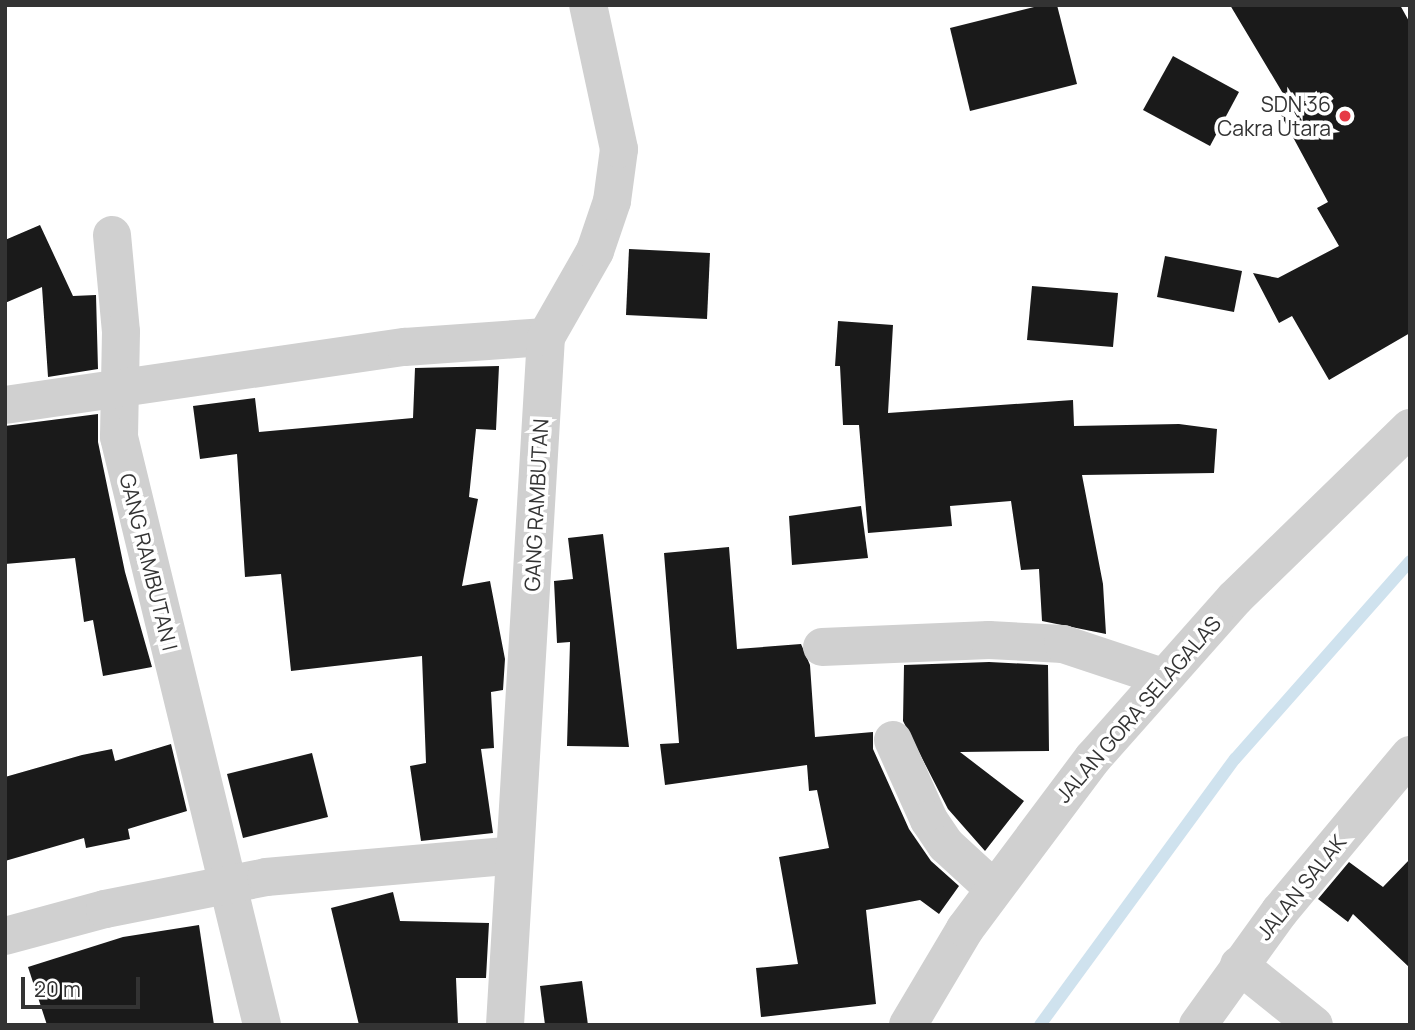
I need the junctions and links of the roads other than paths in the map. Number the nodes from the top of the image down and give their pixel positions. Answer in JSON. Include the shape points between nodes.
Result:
{"nodes":[{"id":1,"x":589,"y":5,"type":"edge"},
{"id":2,"x":112,"y":235,"type":"dead end"},
{"id":3,"x":546,"y":337,"type":"junction"},
{"id":4,"x":118,"y":390,"type":"junction"},
{"id":5,"x":5,"y":405,"type":"edge"},
{"id":6,"x":1410,"y":428,"type":"edge"},
{"id":7,"x":822,"y":647,"type":"dead end"},
{"id":8,"x":1162,"y":677,"type":"junction"},
{"id":9,"x":893,"y":740,"type":"dead end"},
{"id":10,"x":1410,"y":755,"type":"edge"},
{"id":11,"x":515,"y":855,"type":"junction"},
{"id":12,"x":226,"y":884,"type":"junction"},
{"id":13,"x":994,"y":889,"type":"junction"},
{"id":14,"x":5,"y":936,"type":"edge"},
{"id":15,"x":1239,"y":965,"type":"junction"},
{"id":16,"x":262,"y":1025,"type":"edge"},
{"id":17,"x":505,"y":1025,"type":"edge"},
{"id":18,"x":908,"y":1025,"type":"edge"},
{"id":19,"x":1198,"y":1025,"type":"edge"},
{"id":20,"x":1314,"y":1025,"type":"edge"}],
"edges":[{"from":1,"to":3,"type":"street","name":"GANG RAMBUTAN","via":[[616,114],[618,159],[595,251]]},
{"from":2,"to":4,"type":"street","name":"GANG RAMBUTAN I","via":[[121,332]]},
{"from":3,"to":4,"type":"street","via":[[405,347]]},
{"from":3,"to":11,"type":"street","name":"GANG RAMBUTAN"},
{"from":4,"to":5,"type":"street"},
{"from":4,"to":12,"type":"street","name":"GANG RAMBUTAN I","via":[[123,456]]},
{"from":6,"to":8,"type":"street","name":"JALAN GORA SELAGALAS","via":[[1309,522]]},
{"from":7,"to":8,"type":"street","via":[[989,640],[1063,644]]},
{"from":8,"to":13,"type":"street","name":"JALAN GORA SELAGALAS"},
{"from":9,"to":13,"type":"street","via":[[929,820],[946,845]]},
{"from":10,"to":15,"type":"street","name":"JALAN SALAK"},
{"from":11,"to":12,"type":"street","via":[[344,867]]},
{"from":11,"to":17,"type":"street","name":"GANG RAMBUTAN"},
{"from":12,"to":14,"type":"street"},
{"from":12,"to":16,"type":"street","name":"GANG RAMBUTAN I"},
{"from":13,"to":18,"type":"street","name":"JALAN GORA SELAGALAS"},
{"from":15,"to":19,"type":"street","name":"JALAN SALAK"},
{"from":15,"to":20,"type":"street"}]}
